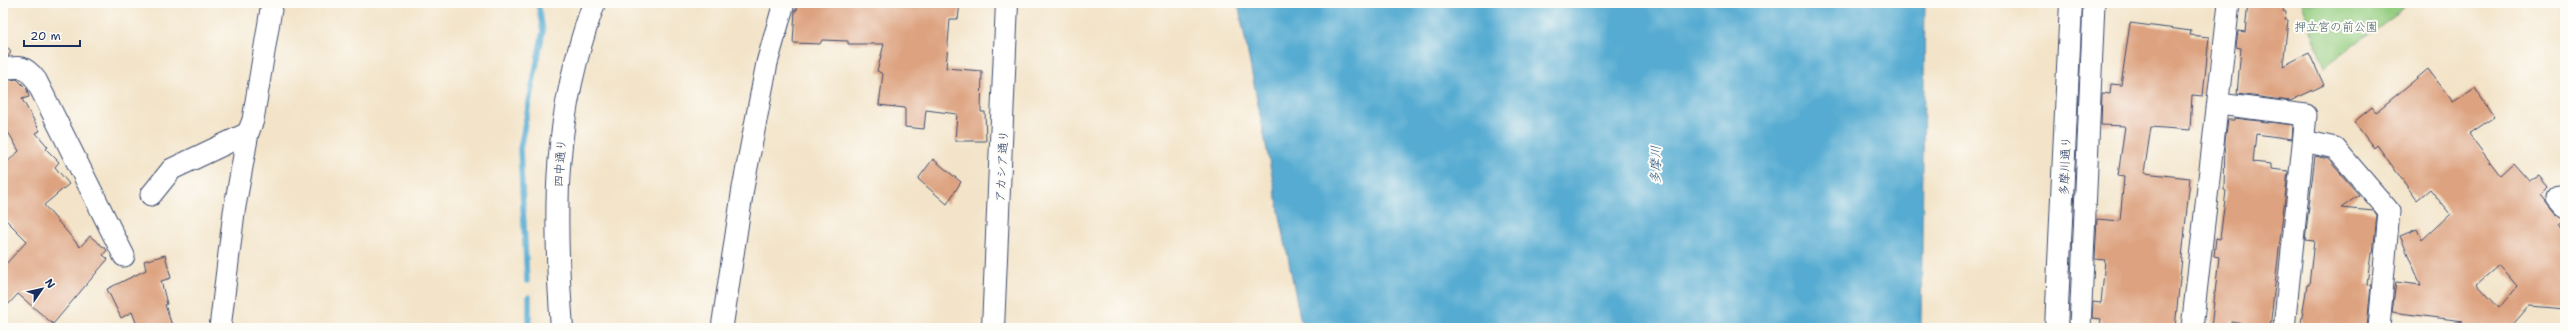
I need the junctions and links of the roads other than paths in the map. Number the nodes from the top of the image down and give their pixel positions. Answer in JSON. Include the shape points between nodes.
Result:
{"nodes":[{"id":1,"x":272,"y":3,"type":"edge"},
{"id":2,"x":594,"y":3,"type":"edge"},
{"id":3,"x":784,"y":3,"type":"edge"},
{"id":4,"x":1007,"y":3,"type":"edge"},
{"id":5,"x":2071,"y":3,"type":"edge"},
{"id":6,"x":2094,"y":3,"type":"edge"},
{"id":7,"x":2229,"y":3,"type":"edge"},
{"id":8,"x":3,"y":68,"type":"edge"},
{"id":9,"x":2219,"y":104,"type":"junction"},
{"id":10,"x":248,"y":133,"type":"junction"},
{"id":11,"x":2304,"y":141,"type":"junction"},
{"id":12,"x":151,"y":195,"type":"dead end"},
{"id":13,"x":124,"y":256,"type":"dead end"},
{"id":14,"x":220,"y":328,"type":"edge"},
{"id":15,"x":562,"y":328,"type":"edge"},
{"id":16,"x":722,"y":328,"type":"edge"},
{"id":17,"x":993,"y":328,"type":"edge"},
{"id":18,"x":2056,"y":328,"type":"edge"},
{"id":19,"x":2080,"y":328,"type":"edge"},
{"id":20,"x":2192,"y":328,"type":"edge"},
{"id":21,"x":2284,"y":328,"type":"edge"},
{"id":22,"x":2379,"y":328,"type":"edge"}],
"edges":[{"from":1,"to":10,"type":"street","via":[[253,120]]},
{"from":2,"to":15,"type":"street","name":"四中通り","via":[[567,94],[558,161],[557,239]]},
{"from":3,"to":16,"type":"street","via":[[766,63],[743,188]]},
{"from":4,"to":17,"type":"street","name":"アカシア通り"},
{"from":5,"to":18,"type":"street","name":"多摩川通り"},
{"from":6,"to":19,"type":"street"},
{"from":7,"to":9,"type":"street"},
{"from":8,"to":13,"type":"street","via":[[27,69],[36,80]]},
{"from":9,"to":11,"type":"street","via":[[2306,115]]},
{"from":9,"to":20,"type":"street"},
{"from":10,"to":12,"type":"street","via":[[172,169]]},
{"from":10,"to":14,"type":"street","via":[[234,212]]},
{"from":11,"to":21,"type":"street"},
{"from":11,"to":22,"type":"street","via":[[2335,148],[2389,211]]}]}
